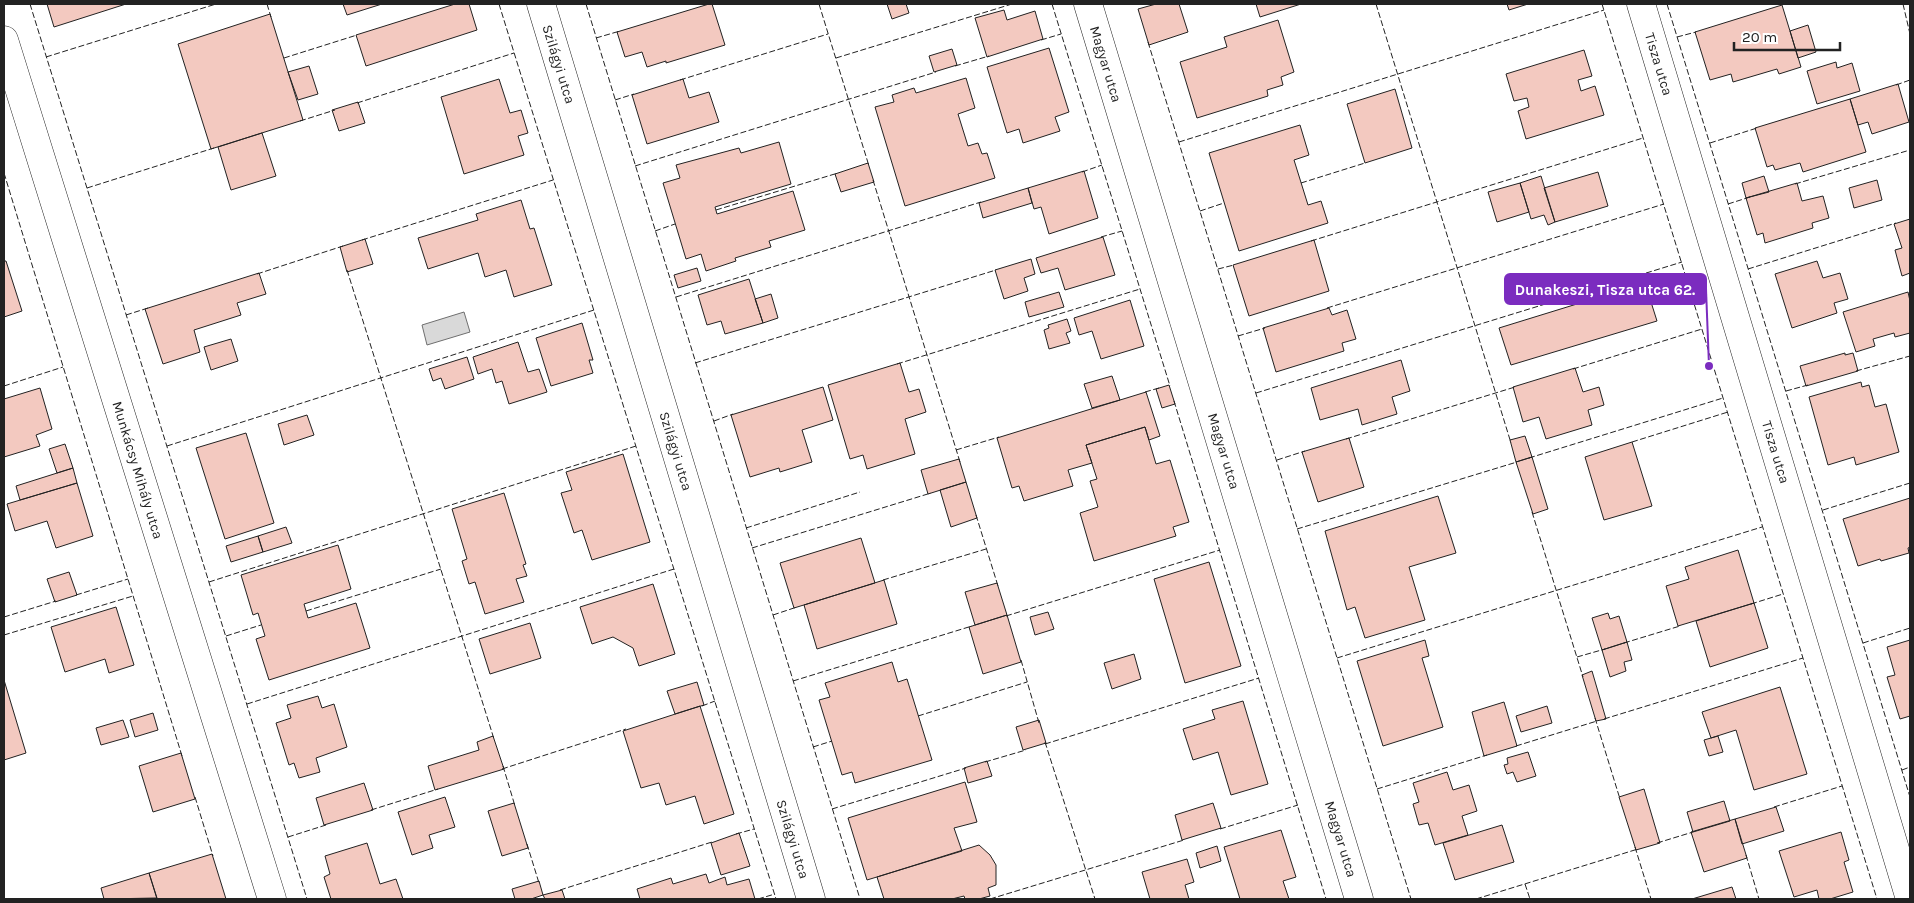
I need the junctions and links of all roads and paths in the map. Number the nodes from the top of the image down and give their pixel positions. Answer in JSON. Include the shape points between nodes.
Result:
{"nodes":[{"id":1,"x":541,"y":4,"type":"edge"},
{"id":2,"x":1088,"y":4,"type":"edge"},
{"id":3,"x":1641,"y":4,"type":"edge"},
{"id":4,"x":4,"y":40,"type":"edge"},
{"id":5,"x":272,"y":899,"type":"edge"},
{"id":6,"x":811,"y":899,"type":"edge"},
{"id":7,"x":1359,"y":899,"type":"edge"},
{"id":8,"x":1910,"y":899,"type":"edge"}],
"edges":[{"from":1,"to":6,"type":"street","name":"Szilágyi utca"},
{"from":2,"to":7,"type":"street","name":"Magyar utca"},
{"from":3,"to":8,"type":"street","name":"Tisza utca"},
{"from":4,"to":5,"type":"street","name":"Munkácsy Mihály utca"}]}
